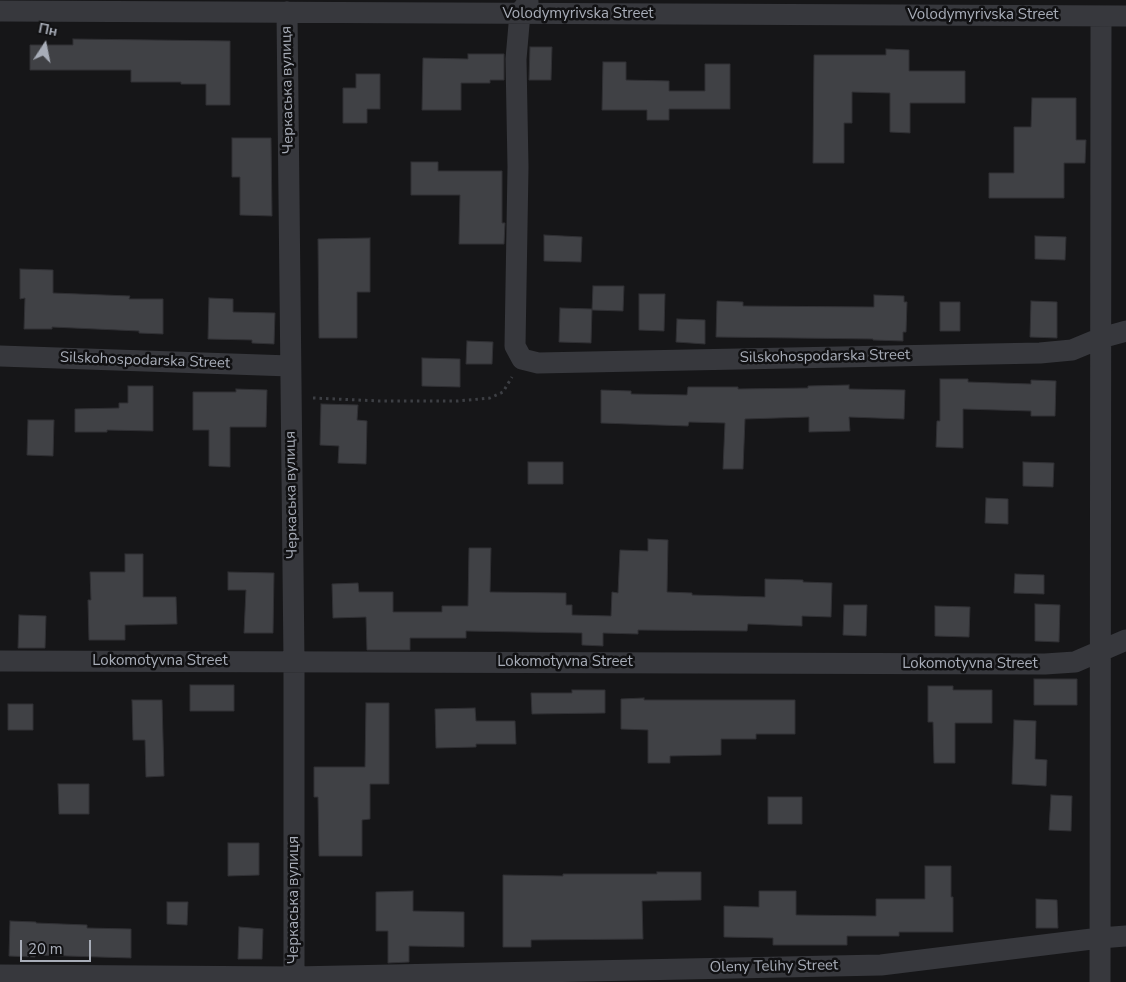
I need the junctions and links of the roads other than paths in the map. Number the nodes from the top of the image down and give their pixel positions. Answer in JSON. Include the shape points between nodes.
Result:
{"nodes":[{"id":1,"x":247,"y":6,"type":"edge"},
{"id":2,"x":525,"y":7,"type":"edge"},
{"id":3,"x":882,"y":8,"type":"edge"},
{"id":4,"x":0,"y":11,"type":"edge"},
{"id":5,"x":287,"y":12,"type":"junction"},
{"id":6,"x":1101,"y":16,"type":"junction"},
{"id":7,"x":1126,"y":16,"type":"edge"},
{"id":8,"x":1126,"y":331,"type":"edge"},
{"id":9,"x":1101,"y":338,"type":"junction"},
{"id":10,"x":0,"y":356,"type":"edge"},
{"id":11,"x":290,"y":366,"type":"junction"},
{"id":12,"x":1126,"y":640,"type":"edge"},
{"id":13,"x":1100,"y":652,"type":"junction"},
{"id":14,"x":0,"y":661,"type":"edge"},
{"id":15,"x":294,"y":661,"type":"junction"},
{"id":16,"x":1126,"y":936,"type":"edge"},
{"id":17,"x":1100,"y":938,"type":"junction"},
{"id":18,"x":0,"y":975,"type":"edge"},
{"id":19,"x":294,"y":980,"type":"edge"},
{"id":20,"x":1100,"y":982,"type":"edge"}],
"edges":[{"from":1,"to":4,"type":"street","name":"Volodymyrivska Street"},
{"from":1,"to":5,"type":"street","name":"Volodymyrivska Street"},
{"from":2,"to":3,"type":"street","name":"Volodymyrivska Street"},
{"from":2,"to":5,"type":"street","name":"Volodymyrivska Street"},
{"from":2,"to":9,"type":"street","name":"Silskohospodarska Street","via":[[516,58],[515,346],[522,359],[538,363],[1040,353],[1072,350]]},
{"from":3,"to":6,"type":"street","name":"Volodymyrivska Street"},
{"from":5,"to":11,"type":"street","name":"Черкаська вулиця"},
{"from":6,"to":7,"type":"street","name":"Volodymyrivska Street"},
{"from":6,"to":9,"type":"street"},
{"from":8,"to":9,"type":"street","name":"Silskohospodarska Street"},
{"from":9,"to":13,"type":"street"},
{"from":10,"to":11,"type":"street","name":"Silskohospodarska Street"},
{"from":11,"to":15,"type":"street","name":"Черкаська вулиця"},
{"from":12,"to":13,"type":"street","name":"Lokomotyvna Street"},
{"from":13,"to":15,"type":"street","name":"Lokomotyvna Street","via":[[1075,662],[1045,664]]},
{"from":13,"to":17,"type":"street"},
{"from":14,"to":15,"type":"street","name":"Lokomotyvna Street"},
{"from":15,"to":19,"type":"street","name":"Черкаська вулиця"},
{"from":16,"to":17,"type":"street","name":"Oleny Telihy Street"},
{"from":17,"to":19,"type":"street","name":"Oleny Telihy Street","via":[[881,965]]},
{"from":17,"to":20,"type":"street"},
{"from":18,"to":19,"type":"street","name":"Oleny Telihy Street"}]}
